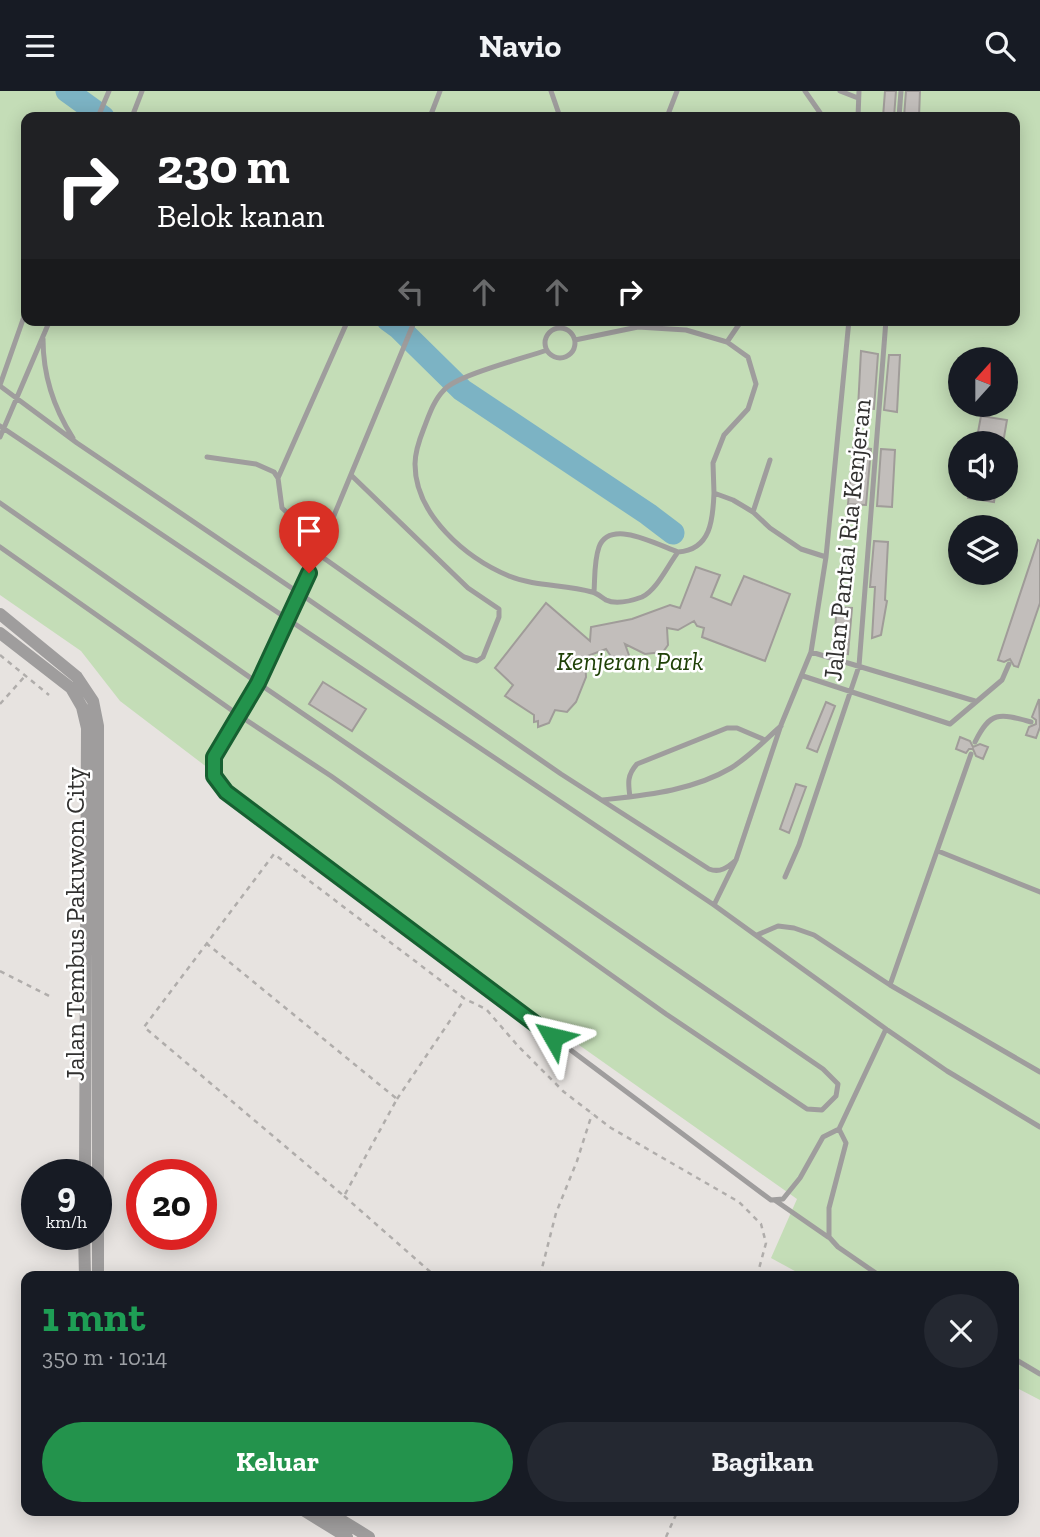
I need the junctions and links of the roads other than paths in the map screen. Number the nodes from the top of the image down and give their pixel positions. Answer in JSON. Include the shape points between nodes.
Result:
{"nodes":[{"id":1,"x":109,"y":91,"type":"edge"},
{"id":2,"x":142,"y":91,"type":"edge"},
{"id":3,"x":440,"y":91,"type":"edge"},
{"id":4,"x":551,"y":91,"type":"edge"},
{"id":5,"x":677,"y":91,"type":"edge"},
{"id":6,"x":805,"y":91,"type":"edge"},
{"id":7,"x":840,"y":91,"type":"edge"},
{"id":8,"x":901,"y":91,"type":"edge"},
{"id":9,"x":859,"y":95,"type":"edge"},
{"id":10,"x":100,"y":112,"type":"edge"},
{"id":11,"x":134,"y":112,"type":"edge"},
{"id":12,"x":432,"y":112,"type":"edge"},
{"id":13,"x":557,"y":112,"type":"edge"},
{"id":14,"x":669,"y":112,"type":"edge"},
{"id":15,"x":820,"y":112,"type":"edge"},
{"id":16,"x":899,"y":112,"type":"edge"},
{"id":17,"x":21,"y":325,"type":"edge"},
{"id":18,"x":47,"y":326,"type":"edge"},
{"id":19,"x":345,"y":326,"type":"edge"},
{"id":20,"x":412,"y":326,"type":"edge"},
{"id":21,"x":738,"y":326,"type":"edge"},
{"id":22,"x":848,"y":326,"type":"edge"},
{"id":23,"x":886,"y":326,"type":"edge"},
{"id":24,"x":557,"y":328,"type":"joint"},
{"id":25,"x":43,"y":336,"type":"junction"},
{"id":26,"x":575,"y":340,"type":"junction"},
{"id":27,"x":727,"y":342,"type":"junction"},
{"id":28,"x":547,"y":350,"type":"junction"},
{"id":29,"x":0,"y":386,"type":"edge"},
{"id":30,"x":18,"y":400,"type":"junction"},
{"id":31,"x":2,"y":428,"type":"edge"},
{"id":32,"x":0,"y":437,"type":"edge"},
{"id":33,"x":77,"y":443,"type":"junction"},
{"id":34,"x":207,"y":457,"type":"dead end"},
{"id":35,"x":770,"y":460,"type":"dead end"},
{"id":36,"x":351,"y":475,"type":"junction"},
{"id":37,"x":278,"y":478,"type":"junction"},
{"id":38,"x":714,"y":493,"type":"junction"},
{"id":39,"x":0,"y":503,"type":"edge"},
{"id":40,"x":753,"y":512,"type":"junction"},
{"id":41,"x":0,"y":547,"type":"edge"},
{"id":42,"x":678,"y":552,"type":"junction"},
{"id":43,"x":318,"y":554,"type":"junction"},
{"id":44,"x":826,"y":557,"type":"junction"},
{"id":45,"x":594,"y":592,"type":"junction"},
{"id":46,"x":299,"y":593,"type":"junction"},
{"id":47,"x":0,"y":614,"type":"edge"},
{"id":48,"x":287,"y":621,"type":"junction"},
{"id":49,"x":0,"y":633,"type":"edge"},
{"id":50,"x":811,"y":652,"type":"junction"},
{"id":51,"x":1009,"y":664,"type":"dead end"},
{"id":52,"x":859,"y":666,"type":"junction"},
{"id":53,"x":803,"y":676,"type":"junction"},
{"id":54,"x":258,"y":683,"type":"junction"},
{"id":55,"x":851,"y":694,"type":"junction"},
{"id":56,"x":975,"y":701,"type":"junction"},
{"id":57,"x":240,"y":716,"type":"junction"},
{"id":58,"x":1031,"y":722,"type":"dead end"},
{"id":59,"x":781,"y":725,"type":"junction"},
{"id":60,"x":765,"y":740,"type":"junction"},
{"id":61,"x":975,"y":743,"type":"dead end"},
{"id":62,"x":971,"y":754,"type":"dead end"},
{"id":63,"x":630,"y":797,"type":"junction"},
{"id":64,"x":602,"y":800,"type":"junction"},
{"id":65,"x":938,"y":851,"type":"junction"},
{"id":66,"x":736,"y":860,"type":"junction"},
{"id":67,"x":785,"y":877,"type":"dead end"},
{"id":68,"x":1040,"y":892,"type":"edge"},
{"id":69,"x":714,"y":905,"type":"junction"},
{"id":70,"x":757,"y":935,"type":"junction"},
{"id":71,"x":890,"y":985,"type":"junction"},
{"id":72,"x":886,"y":1029,"type":"junction"},
{"id":73,"x":1040,"y":1072,"type":"edge"},
{"id":74,"x":1040,"y":1127,"type":"edge"},
{"id":75,"x":839,"y":1129,"type":"junction"},
{"id":76,"x":85,"y":1159,"type":"edge"},
{"id":77,"x":776,"y":1201,"type":"junction"},
{"id":78,"x":829,"y":1237,"type":"junction"},
{"id":79,"x":84,"y":1250,"type":"edge"},
{"id":80,"x":85,"y":1271,"type":"edge"},
{"id":81,"x":97,"y":1271,"type":"edge"},
{"id":82,"x":873,"y":1271,"type":"edge"},
{"id":83,"x":1019,"y":1362,"type":"edge"},
{"id":84,"x":1040,"y":1374,"type":"edge"},
{"id":85,"x":313,"y":1516,"type":"edge"},
{"id":86,"x":335,"y":1516,"type":"edge"},
{"id":87,"x":347,"y":1537,"type":"edge"},
{"id":88,"x":369,"y":1537,"type":"edge"}],
"edges":[{"from":1,"to":10,"type":"lane"},
{"from":2,"to":11,"type":"lane"},
{"from":3,"to":12,"type":"lane"},
{"from":4,"to":13,"type":"lane"},
{"from":5,"to":14,"type":"lane"},
{"from":6,"to":15,"type":"lane"},
{"from":7,"to":9,"type":"lane"},
{"from":8,"to":16,"type":"lane"},
{"from":17,"to":29,"type":"lane"},
{"from":18,"to":25,"type":"lane"},
{"from":19,"to":37,"type":"lane"},
{"from":20,"to":36,"type":"lane"},
{"from":21,"to":27,"type":"lane"},
{"from":22,"to":44,"type":"lane"},
{"from":23,"to":52,"type":"lane","name":"Jalan Pantai Ria Kenjeran"},
{"from":24,"to":26,"type":"lane","via":[[565,328]]},
{"from":24,"to":28,"type":"lane","via":[[545,341]]},
{"from":25,"to":30,"type":"lane"},
{"from":25,"to":33,"type":"lane","via":[[43,366],[50,392]]},
{"from":26,"to":27,"type":"lane","via":[[638,327],[686,330]]},
{"from":26,"to":28,"type":"lane","via":[[575,347],[565,356]]},
{"from":27,"to":38,"type":"lane","via":[[748,357],[756,384],[748,409],[724,435],[713,463]]},
{"from":28,"to":45,"type":"lane","via":[[444,389],[419,440],[415,464],[421,495],[440,527],[476,558],[509,576]]},
{"from":29,"to":30,"type":"lane"},
{"from":30,"to":31,"type":"lane"},
{"from":30,"to":33,"type":"lane"},
{"from":31,"to":32,"type":"lane"},
{"from":31,"to":48,"type":"lane"},
{"from":33,"to":46,"type":"lane"},
{"from":34,"to":37,"type":"lane","via":[[256,464]]},
{"from":35,"to":40,"type":"lane"},
{"from":36,"to":43,"type":"lane"},
{"from":36,"to":43,"type":"lane","via":[[468,588],[499,609],[483,657],[477,661],[464,657]]},
{"from":37,"to":43,"type":"lane","via":[[282,508]]},
{"from":38,"to":40,"type":"lane"},
{"from":38,"to":42,"type":"lane","via":[[713,521],[700,544]]},
{"from":39,"to":54,"type":"lane"},
{"from":40,"to":44,"type":"lane","via":[[791,543]]},
{"from":41,"to":57,"type":"lane"},
{"from":42,"to":45,"type":"lane","via":[[644,596],[617,603]]},
{"from":42,"to":45,"type":"lane","via":[[630,535],[608,535],[597,553]]},
{"from":43,"to":46,"type":"lane"},
{"from":44,"to":50,"type":"lane"},
{"from":46,"to":48,"type":"lane"},
{"from":46,"to":64,"type":"lane"},
{"from":47,"to":81,"type":"street","name":"Jalan Tembus Pakuwon City","via":[[77,677],[93,701],[99,726]]},
{"from":48,"to":54,"type":"lane"},
{"from":48,"to":69,"type":"lane"},
{"from":49,"to":76,"type":"street","name":"Jalan Tembus Pakuwon City","via":[[71,688],[87,727]]},
{"from":50,"to":52,"type":"lane"},
{"from":50,"to":53,"type":"lane"},
{"from":51,"to":56,"type":"lane","via":[[1002,680]]},
{"from":52,"to":55,"type":"lane","name":"Jalan Pantai Ria Kenjeran"},
{"from":52,"to":56,"type":"lane"},
{"from":53,"to":55,"type":"lane"},
{"from":53,"to":59,"type":"lane"},
{"from":54,"to":57,"type":"lane"},
{"from":54,"to":57,"type":"lane","via":[[823,1069],[838,1084],[836,1096],[822,1110],[807,1109]]},
{"from":55,"to":56,"type":"lane","via":[[950,724]]},
{"from":55,"to":67,"type":"lane","name":"Jalan Pantai Ria Kenjeran"},
{"from":57,"to":77,"type":"lane","via":[[214,757],[214,776],[226,792]]},
{"from":58,"to":61,"type":"lane","via":[[1006,715],[992,717]]},
{"from":59,"to":60,"type":"lane"},
{"from":59,"to":66,"type":"lane"},
{"from":60,"to":63,"type":"lane","via":[[734,766],[701,783]]},
{"from":60,"to":63,"type":"lane","via":[[727,728],[637,764],[628,779]]},
{"from":62,"to":65,"type":"lane"},
{"from":63,"to":64,"type":"lane"},
{"from":64,"to":66,"type":"lane","via":[[709,869],[727,868]]},
{"from":65,"to":68,"type":"lane"},
{"from":65,"to":71,"type":"lane"},
{"from":66,"to":69,"type":"lane"},
{"from":69,"to":70,"type":"lane"},
{"from":70,"to":71,"type":"lane","via":[[778,926],[814,935]]},
{"from":70,"to":72,"type":"lane"},
{"from":71,"to":73,"type":"lane"},
{"from":72,"to":74,"type":"lane"},
{"from":72,"to":75,"type":"lane"},
{"from":75,"to":77,"type":"lane","via":[[823,1137],[800,1178]]},
{"from":75,"to":78,"type":"lane","via":[[846,1143],[829,1208]]},
{"from":77,"to":78,"type":"lane"},
{"from":78,"to":82,"type":"lane"},
{"from":79,"to":80,"type":"street"},
{"from":83,"to":84,"type":"lane"},
{"from":85,"to":87,"type":"street"},
{"from":86,"to":88,"type":"street"}]}
